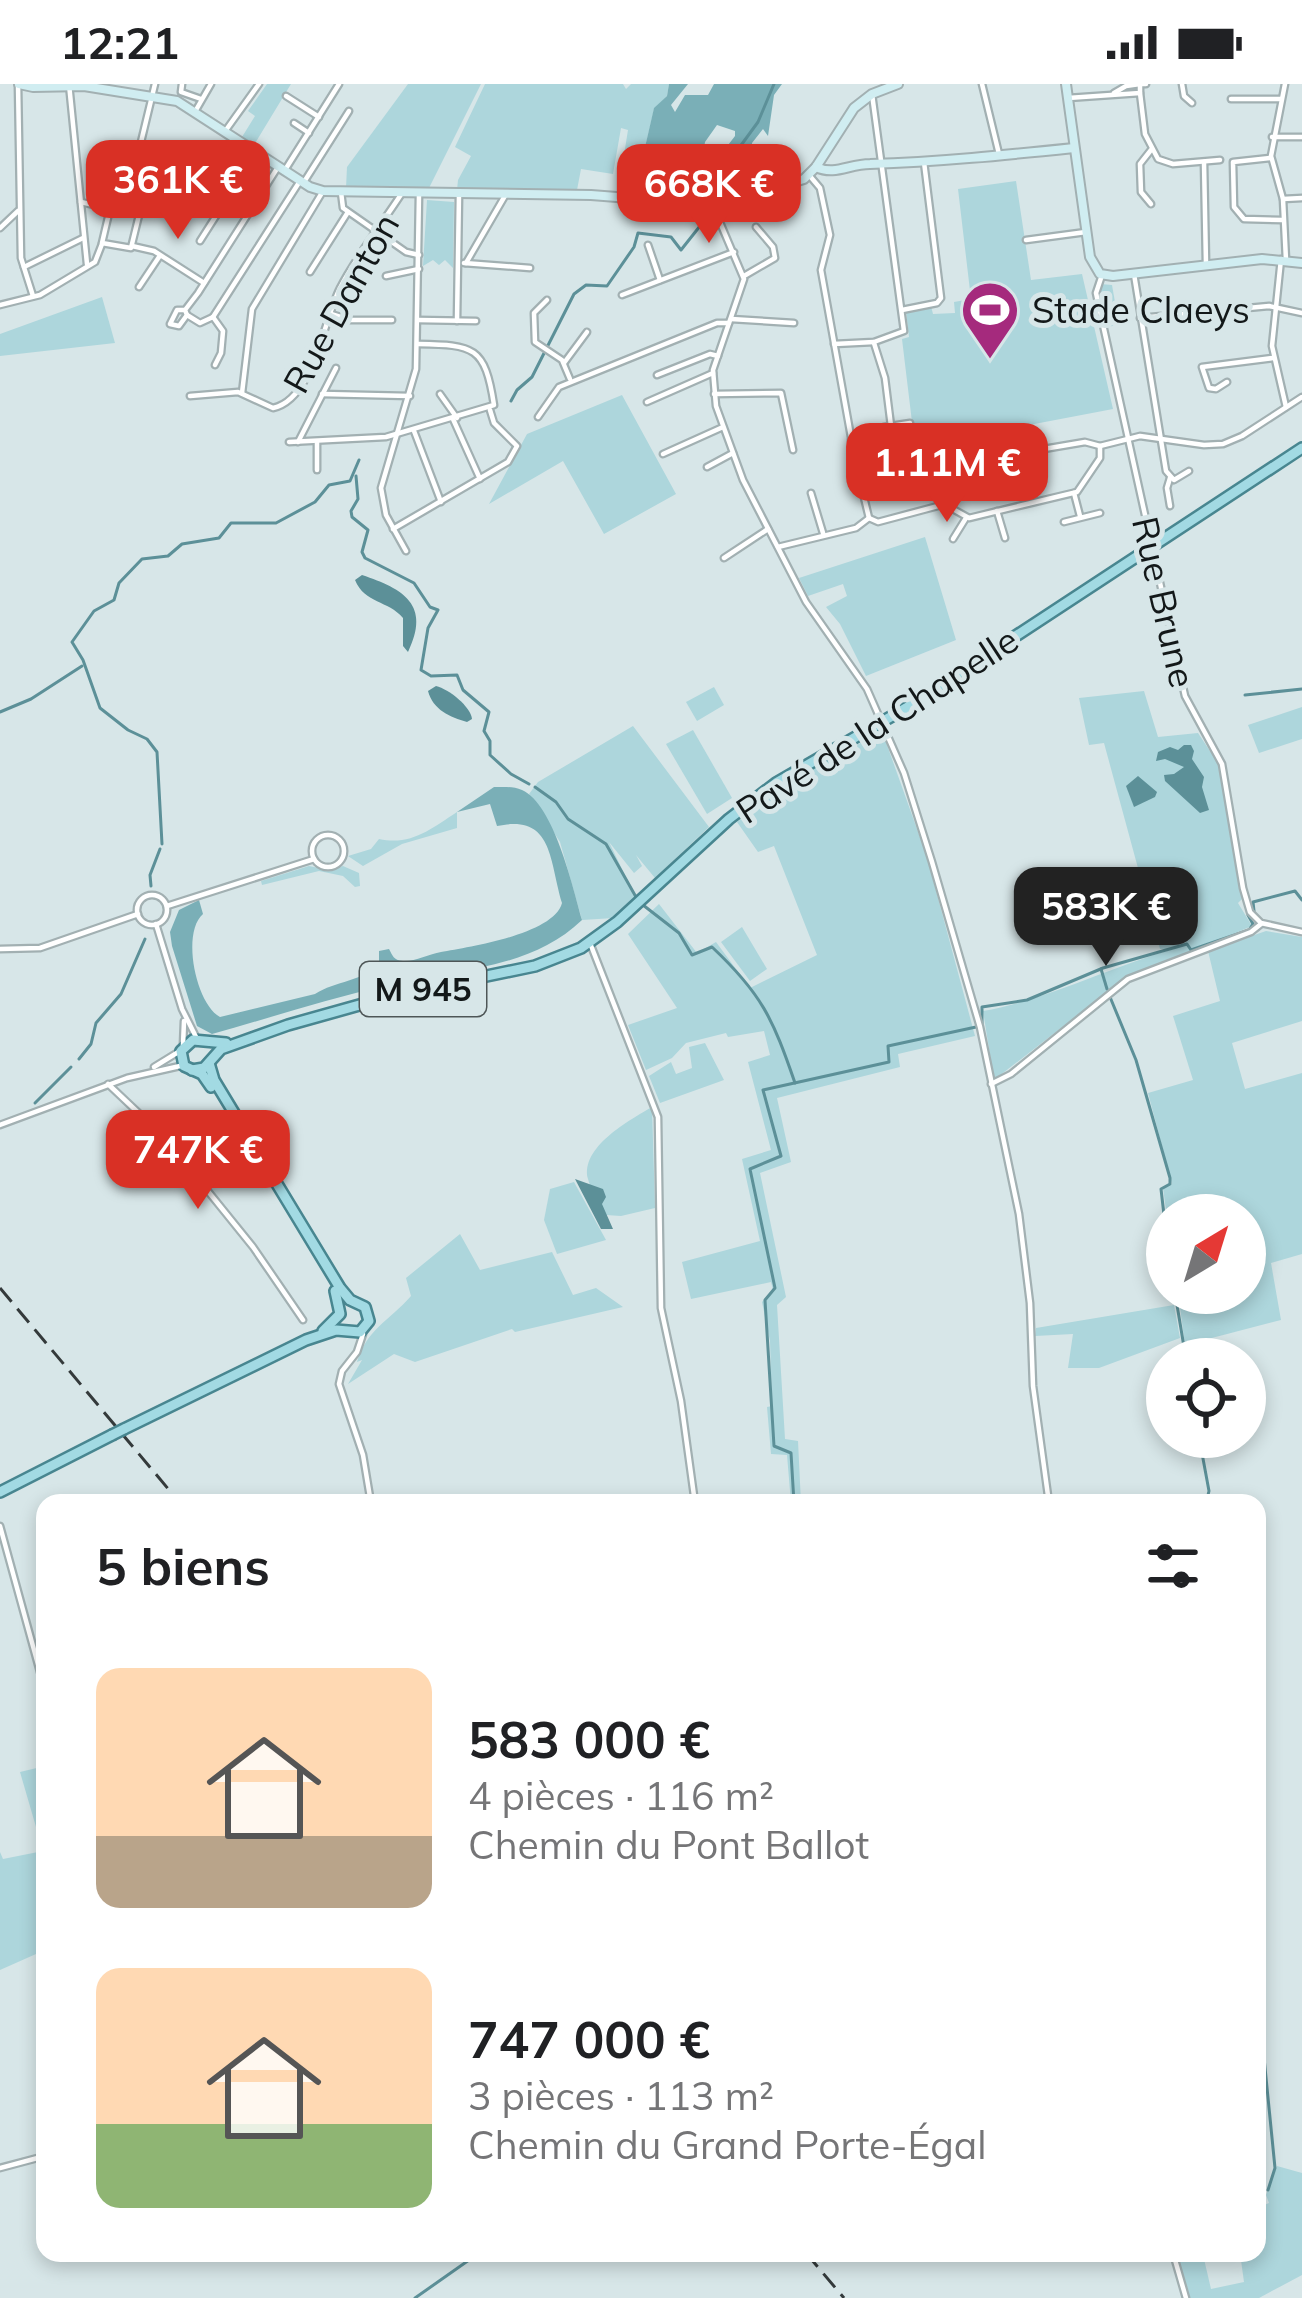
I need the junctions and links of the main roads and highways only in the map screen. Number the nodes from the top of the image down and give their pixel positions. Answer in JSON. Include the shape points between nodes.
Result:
{"nodes":[{"id":1,"x":19,"y":84,"type":"edge"},
{"id":2,"x":29,"y":84,"type":"edge"},
{"id":3,"x":69,"y":84,"type":"edge"},
{"id":4,"x":898,"y":84,"type":"edge"},
{"id":5,"x":1066,"y":84,"type":"edge"},
{"id":6,"x":42,"y":86,"type":"edge"},
{"id":7,"x":870,"y":89,"type":"edge"},
{"id":8,"x":1074,"y":148,"type":"junction"},
{"id":9,"x":809,"y":174,"type":"junction"},
{"id":10,"x":1302,"y":263,"type":"edge"},
{"id":11,"x":1302,"y":448,"type":"edge"},
{"id":12,"x":244,"y":1039,"type":"junction"},
{"id":13,"x":202,"y":1041,"type":"junction"},
{"id":14,"x":209,"y":1060,"type":"junction"},
{"id":15,"x":189,"y":1068,"type":"junction"},
{"id":16,"x":356,"y":1302,"type":"junction"},
{"id":17,"x":340,"y":1313,"type":"junction"},
{"id":18,"x":349,"y":1331,"type":"junction"},
{"id":19,"x":306,"y":1340,"type":"junction"},
{"id":20,"x":1,"y":1492,"type":"edge"}],
"edges":[{"from":1,"to":6,"type":"main road"},
{"from":2,"to":6,"type":"main road"},
{"from":3,"to":6,"type":"main road"},
{"from":3,"to":9,"type":"main road","via":[[154,97],[194,113],[323,191],[597,195],[713,206]]},
{"from":4,"to":7,"type":"main road"},
{"from":5,"to":8,"type":"main road","name":"Rue Brune"},
{"from":7,"to":9,"type":"main road"},
{"from":8,"to":9,"type":"main road"},
{"from":8,"to":10,"type":"main road","name":"Rue Brune","via":[[1091,262],[1102,274]]},
{"from":11,"to":12,"type":"main road","name":"Pavé de la Chapelle","number":"M 945","via":[[756,797],[590,942],[524,970],[378,999]]},
{"from":12,"to":13,"type":"main road","name":"Pavé de la Chapelle","number":"M 945"},
{"from":12,"to":14,"type":"main road","name":"Pavé de la Chapelle","number":"M 945"},
{"from":13,"to":14,"type":"main road"},
{"from":13,"to":15,"type":"main road","name":"Pavé de la Chapelle","via":[[182,1048]]},
{"from":14,"to":15,"type":"main road","name":"Pavé de la Chapelle"},
{"from":14,"to":16,"type":"main road","via":[[337,1283]]},
{"from":15,"to":17,"type":"main road","via":[[226,1110],[338,1296]]},
{"from":16,"to":17,"type":"main road"},
{"from":16,"to":18,"type":"main road","via":[[369,1312],[367,1327]]},
{"from":17,"to":18,"type":"main road"},
{"from":17,"to":19,"type":"main road"},
{"from":18,"to":19,"type":"main road"},
{"from":19,"to":20,"type":"main road","bridge":true}]}
